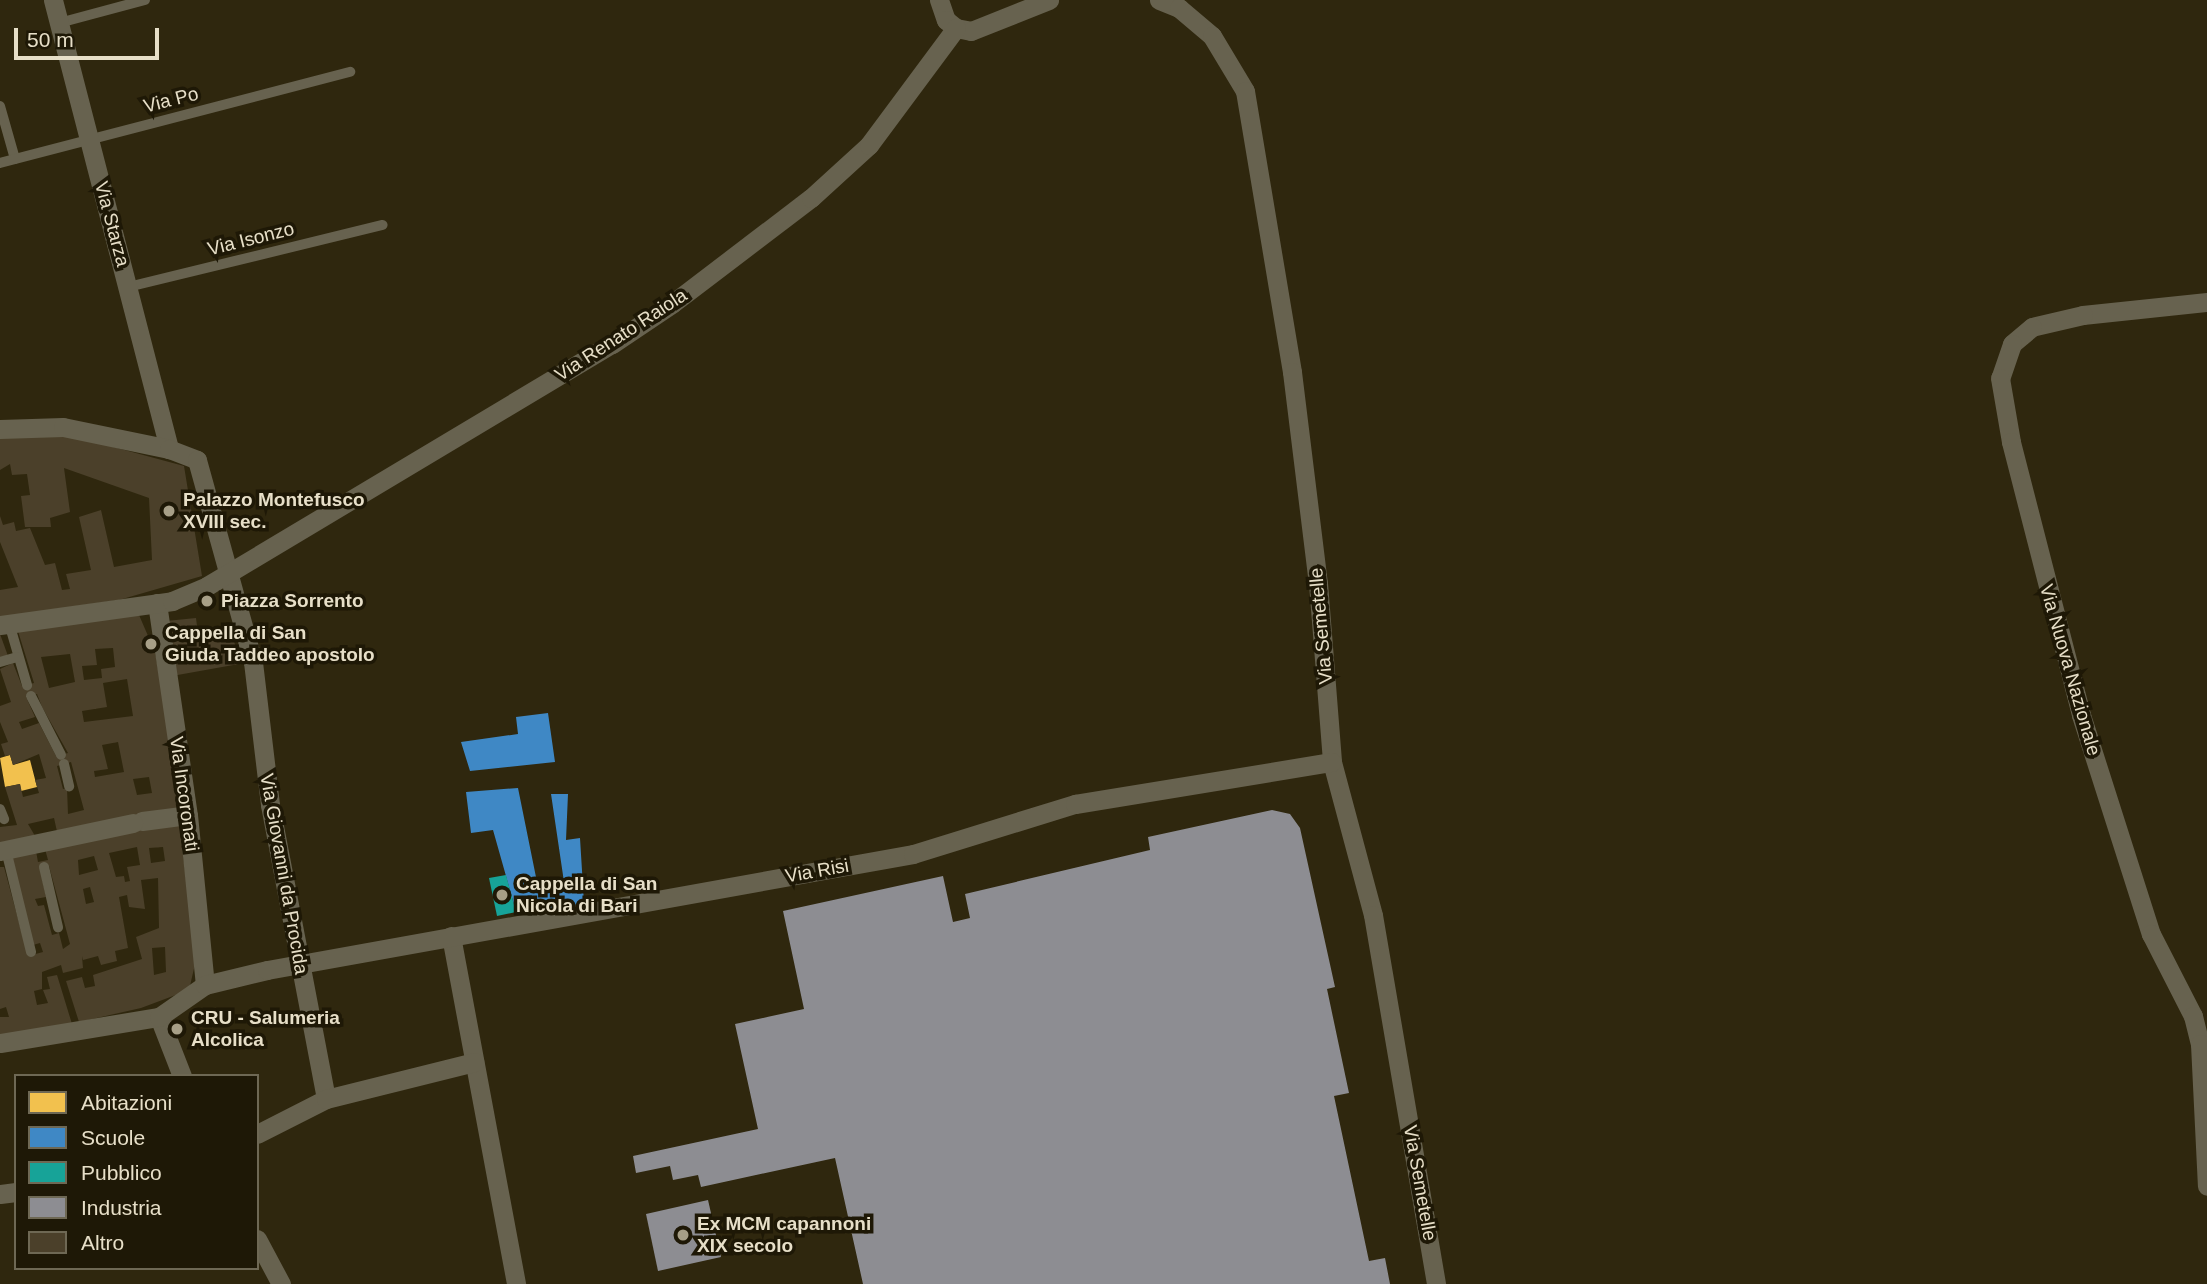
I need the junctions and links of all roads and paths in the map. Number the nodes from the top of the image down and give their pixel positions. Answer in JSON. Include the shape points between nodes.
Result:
{"nodes":[{"id":1,"x":53,"y":0,"type":"edge"},
{"id":2,"x":145,"y":0,"type":"edge"},
{"id":3,"x":939,"y":0,"type":"edge"},
{"id":4,"x":1049,"y":0,"type":"edge"},
{"id":5,"x":1159,"y":0,"type":"edge"},
{"id":6,"x":59,"y":23,"type":"junction"},
{"id":7,"x":956,"y":29,"type":"junction"},
{"id":8,"x":351,"y":72,"type":"dead end"},
{"id":9,"x":0,"y":106,"type":"edge"},
{"id":10,"x":89,"y":138,"type":"junction"},
{"id":11,"x":15,"y":159,"type":"junction"},
{"id":12,"x":0,"y":163,"type":"edge"},
{"id":13,"x":383,"y":225,"type":"dead end"},
{"id":14,"x":128,"y":287,"type":"junction"},
{"id":15,"x":2207,"y":302,"type":"edge"},
{"id":16,"x":0,"y":429,"type":"edge"},
{"id":17,"x":169,"y":449,"type":"junction"},
{"id":18,"x":230,"y":574,"type":"junction"},
{"id":19,"x":157,"y":603,"type":"junction"},
{"id":20,"x":4,"y":624,"type":"edge"},
{"id":21,"x":17,"y":657,"type":"junction"},
{"id":22,"x":0,"y":662,"type":"edge"},
{"id":23,"x":27,"y":685,"type":"dead end"},
{"id":24,"x":31,"y":696,"type":"dead end"},
{"id":25,"x":1332,"y":762,"type":"junction"},
{"id":26,"x":69,"y":786,"type":"dead end"},
{"id":27,"x":188,"y":815,"type":"junction"},
{"id":28,"x":3,"y":851,"type":"edge"},
{"id":29,"x":42,"y":858,"type":"junction"},
{"id":30,"x":58,"y":927,"type":"dead end"},
{"id":31,"x":451,"y":936,"type":"junction"},
{"id":32,"x":31,"y":952,"type":"dead end"},
{"id":33,"x":299,"y":965,"type":"junction"},
{"id":34,"x":205,"y":985,"type":"junction"},
{"id":35,"x":159,"y":1017,"type":"junction"},
{"id":36,"x":0,"y":1043,"type":"edge"},
{"id":37,"x":474,"y":1062,"type":"junction"},
{"id":38,"x":181,"y":1074,"type":"edge"},
{"id":39,"x":326,"y":1099,"type":"junction"},
{"id":40,"x":259,"y":1133,"type":"edge"},
{"id":41,"x":2207,"y":1186,"type":"edge"},
{"id":42,"x":259,"y":1243,"type":"edge"},
{"id":43,"x":281,"y":1284,"type":"edge"},
{"id":44,"x":516,"y":1284,"type":"edge"},
{"id":45,"x":1436,"y":1284,"type":"edge"}],
"edges":[{"from":1,"to":6,"type":"street","name":"Via Starza"},
{"from":2,"to":6,"type":"lane"},
{"from":3,"to":7,"type":"street","via":[[946,20]]},
{"from":4,"to":7,"type":"street","via":[[971,31]]},
{"from":5,"to":25,"type":"street","name":"Via Semetelle","via":[[1179,8],[1212,36],[1245,91],[1292,372],[1318,583]]},
{"from":6,"to":10,"type":"street","name":"Via Starza"},
{"from":7,"to":18,"type":"street","name":"Via Renato Raiola","via":[[869,145],[811,198],[674,303]]},
{"from":8,"to":10,"type":"lane","name":"Via Po"},
{"from":9,"to":11,"type":"lane"},
{"from":10,"to":11,"type":"lane","name":"Via Po"},
{"from":10,"to":14,"type":"street","name":"Via Starza"},
{"from":11,"to":12,"type":"lane","name":"Via Po"},
{"from":13,"to":14,"type":"lane","name":"Via Isonzo"},
{"from":14,"to":17,"type":"street","name":"Via Starza"},
{"from":15,"to":41,"type":"street","name":"Via Nuova Nazionale","via":[[2083,315],[2032,327],[2012,344],[2000,379],[2014,455],[2081,715],[2151,934],[2193,1016],[2200,1044]]},
{"from":16,"to":17,"type":"street","via":[[63,427]]},
{"from":17,"to":18,"type":"street","via":[[197,460]]},
{"from":18,"to":19,"type":"street","name":"Via Renato Raiola","via":[[172,601]]},
{"from":18,"to":33,"type":"street","name":"Via Giovanni da Procida","via":[[253,662],[270,805]]},
{"from":19,"to":20,"type":"street","name":"Via Renato Raiola"},
{"from":19,"to":27,"type":"street","name":"Via Incoronati"},
{"from":20,"to":21,"type":"lane"},
{"from":21,"to":22,"type":"lane"},
{"from":21,"to":23,"type":"lane"},
{"from":24,"to":26,"type":"lane","via":[[63,760]]},
{"from":25,"to":31,"type":"street","name":"Via Risi","via":[[1075,804],[913,854]]},
{"from":25,"to":45,"type":"street","name":"Via Semetelle","via":[[1373,915]]},
{"from":27,"to":29,"type":"street","via":[[137,822]]},
{"from":27,"to":34,"type":"street","name":"Via Incoronati"},
{"from":28,"to":29,"type":"street"},
{"from":28,"to":32,"type":"lane"},
{"from":29,"to":30,"type":"lane"},
{"from":31,"to":33,"type":"street","name":"Via Risi"},
{"from":31,"to":37,"type":"street"},
{"from":33,"to":34,"type":"street","name":"Via Risi"},
{"from":33,"to":39,"type":"street","name":"Via Giovanni da Procida"},
{"from":34,"to":35,"type":"street"},
{"from":35,"to":36,"type":"street"},
{"from":35,"to":38,"type":"street"},
{"from":37,"to":39,"type":"street"},
{"from":37,"to":44,"type":"street"},
{"from":39,"to":40,"type":"street"},
{"from":42,"to":43,"type":"street"}]}
